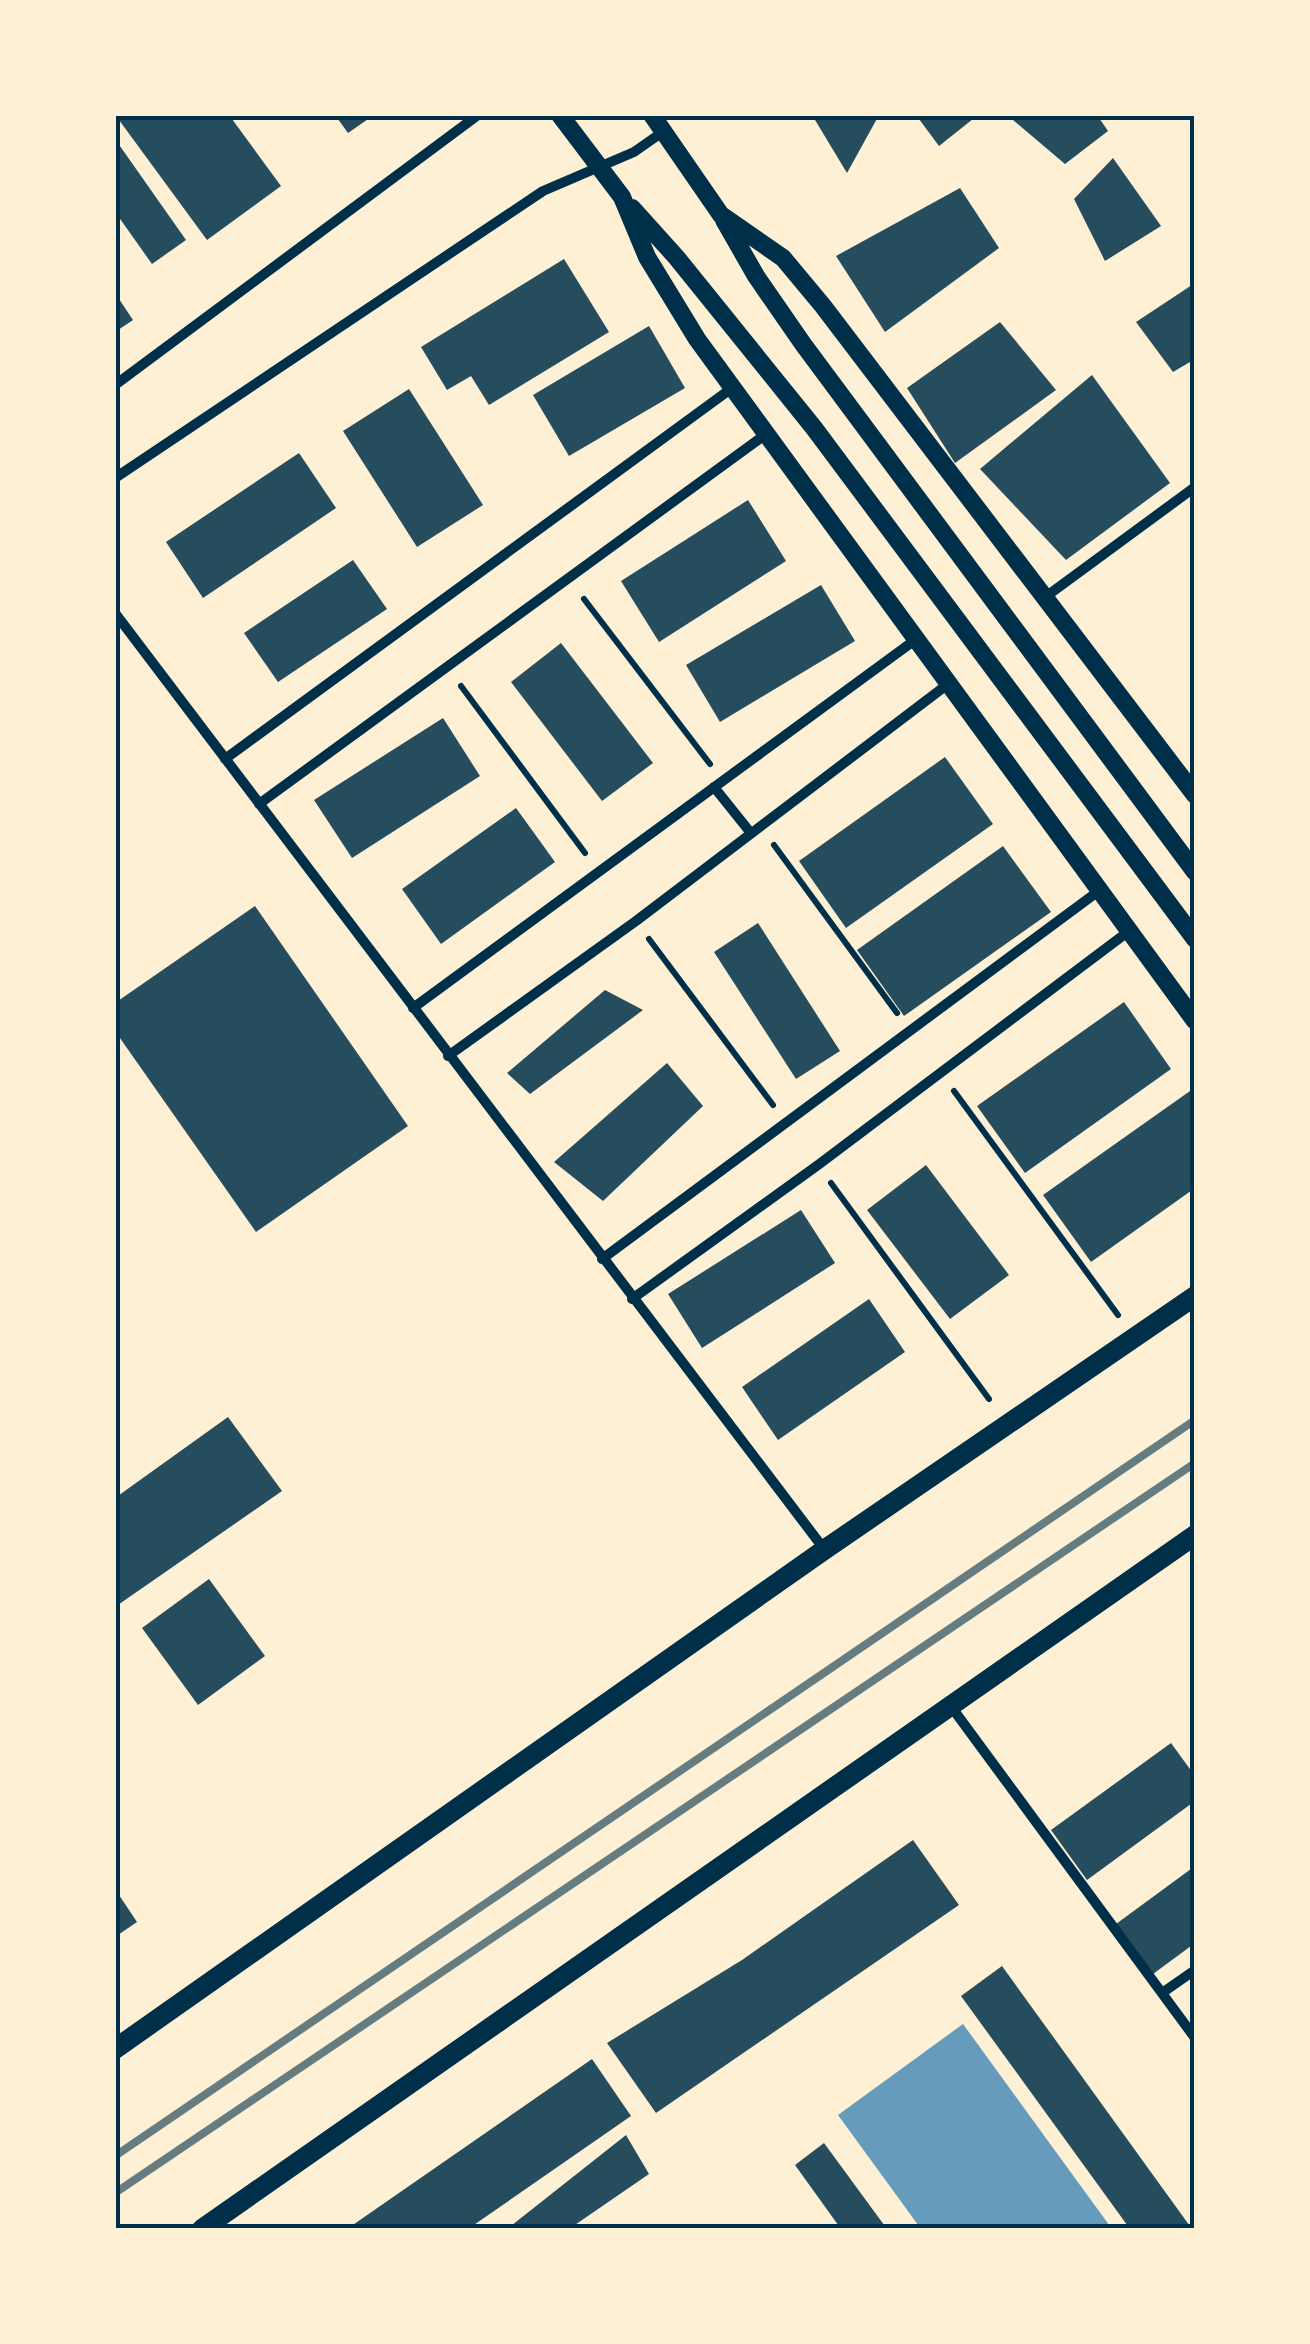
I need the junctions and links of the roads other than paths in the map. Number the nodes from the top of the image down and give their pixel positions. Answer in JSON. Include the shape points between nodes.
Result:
{"nodes":[{"id":1,"x":478,"y":115,"type":"edge"},
{"id":2,"x":560,"y":115,"type":"edge"},
{"id":3,"x":652,"y":115,"type":"edge"},
{"id":4,"x":668,"y":123,"type":"edge"},
{"id":5,"x":600,"y":168,"type":"junction"},
{"id":6,"x":622,"y":197,"type":"junction"},
{"id":7,"x":721,"y":215,"type":"junction"},
{"id":8,"x":115,"y":385,"type":"edge"},
{"id":9,"x":732,"y":388,"type":"junction"},
{"id":10,"x":766,"y":434,"type":"junction"},
{"id":11,"x":115,"y":478,"type":"edge"},
{"id":12,"x":1195,"y":487,"type":"edge"},
{"id":13,"x":1044,"y":598,"type":"junction"},
{"id":14,"x":115,"y":613,"type":"edge"},
{"id":15,"x":916,"y":640,"type":"junction"},
{"id":16,"x":948,"y":684,"type":"junction"},
{"id":17,"x":224,"y":759,"type":"junction"},
{"id":18,"x":718,"y":784,"type":"junction"},
{"id":19,"x":1195,"y":795,"type":"edge"},
{"id":20,"x":259,"y":804,"type":"junction"},
{"id":21,"x":750,"y":832,"type":"junction"},
{"id":22,"x":1195,"y":872,"type":"edge"},
{"id":23,"x":1100,"y":889,"type":"junction"},
{"id":24,"x":1129,"y":931,"type":"junction"},
{"id":25,"x":1195,"y":939,"type":"edge"},
{"id":26,"x":412,"y":1008,"type":"junction"},
{"id":27,"x":1195,"y":1021,"type":"edge"},
{"id":28,"x":448,"y":1056,"type":"junction"},
{"id":29,"x":602,"y":1260,"type":"junction"},
{"id":30,"x":1195,"y":1296,"type":"edge"},
{"id":31,"x":632,"y":1299,"type":"junction"},
{"id":32,"x":1195,"y":1535,"type":"edge"},
{"id":33,"x":824,"y":1550,"type":"junction"},
{"id":34,"x":950,"y":1705,"type":"junction"},
{"id":35,"x":1195,"y":1970,"type":"edge"},
{"id":36,"x":1162,"y":1993,"type":"junction"},
{"id":37,"x":1195,"y":2038,"type":"edge"},
{"id":38,"x":115,"y":2049,"type":"edge"},
{"id":39,"x":202,"y":2229,"type":"edge"}],
"edges":[{"from":1,"to":8,"type":"street"},
{"from":2,"to":5,"type":"street"},
{"from":3,"to":4,"type":"street"},
{"from":4,"to":5,"type":"street","via":[[634,152]]},
{"from":4,"to":7,"type":"street"},
{"from":5,"to":6,"type":"street"},
{"from":5,"to":11,"type":"street","via":[[528,200]]},
{"from":6,"to":9,"type":"street","via":[[647,258]]},
{"from":6,"to":25,"type":"street","via":[[814,428]]},
{"from":7,"to":13,"type":"street","via":[[783,258]]},
{"from":7,"to":22,"type":"street","via":[[803,344]]},
{"from":9,"to":10,"type":"street"},
{"from":9,"to":17,"type":"street"},
{"from":10,"to":15,"type":"street"},
{"from":10,"to":20,"type":"street"},
{"from":12,"to":13,"type":"street"},
{"from":13,"to":19,"type":"street"},
{"from":14,"to":17,"type":"street"},
{"from":15,"to":16,"type":"street"},
{"from":15,"to":18,"type":"street"},
{"from":16,"to":21,"type":"street"},
{"from":16,"to":23,"type":"street"},
{"from":17,"to":20,"type":"street"},
{"from":18,"to":21,"type":"street"},
{"from":18,"to":26,"type":"street"},
{"from":20,"to":26,"type":"street"},
{"from":21,"to":28,"type":"street"},
{"from":23,"to":24,"type":"street"},
{"from":23,"to":29,"type":"street"},
{"from":24,"to":27,"type":"street"},
{"from":24,"to":31,"type":"street"},
{"from":26,"to":28,"type":"street"},
{"from":28,"to":29,"type":"street"},
{"from":29,"to":31,"type":"street"},
{"from":30,"to":33,"type":"main road"},
{"from":31,"to":33,"type":"street"},
{"from":32,"to":34,"type":"main road"},
{"from":33,"to":38,"type":"main road"},
{"from":34,"to":36,"type":"street"},
{"from":34,"to":39,"type":"main road"},
{"from":35,"to":36,"type":"street"},
{"from":36,"to":37,"type":"street"}]}
